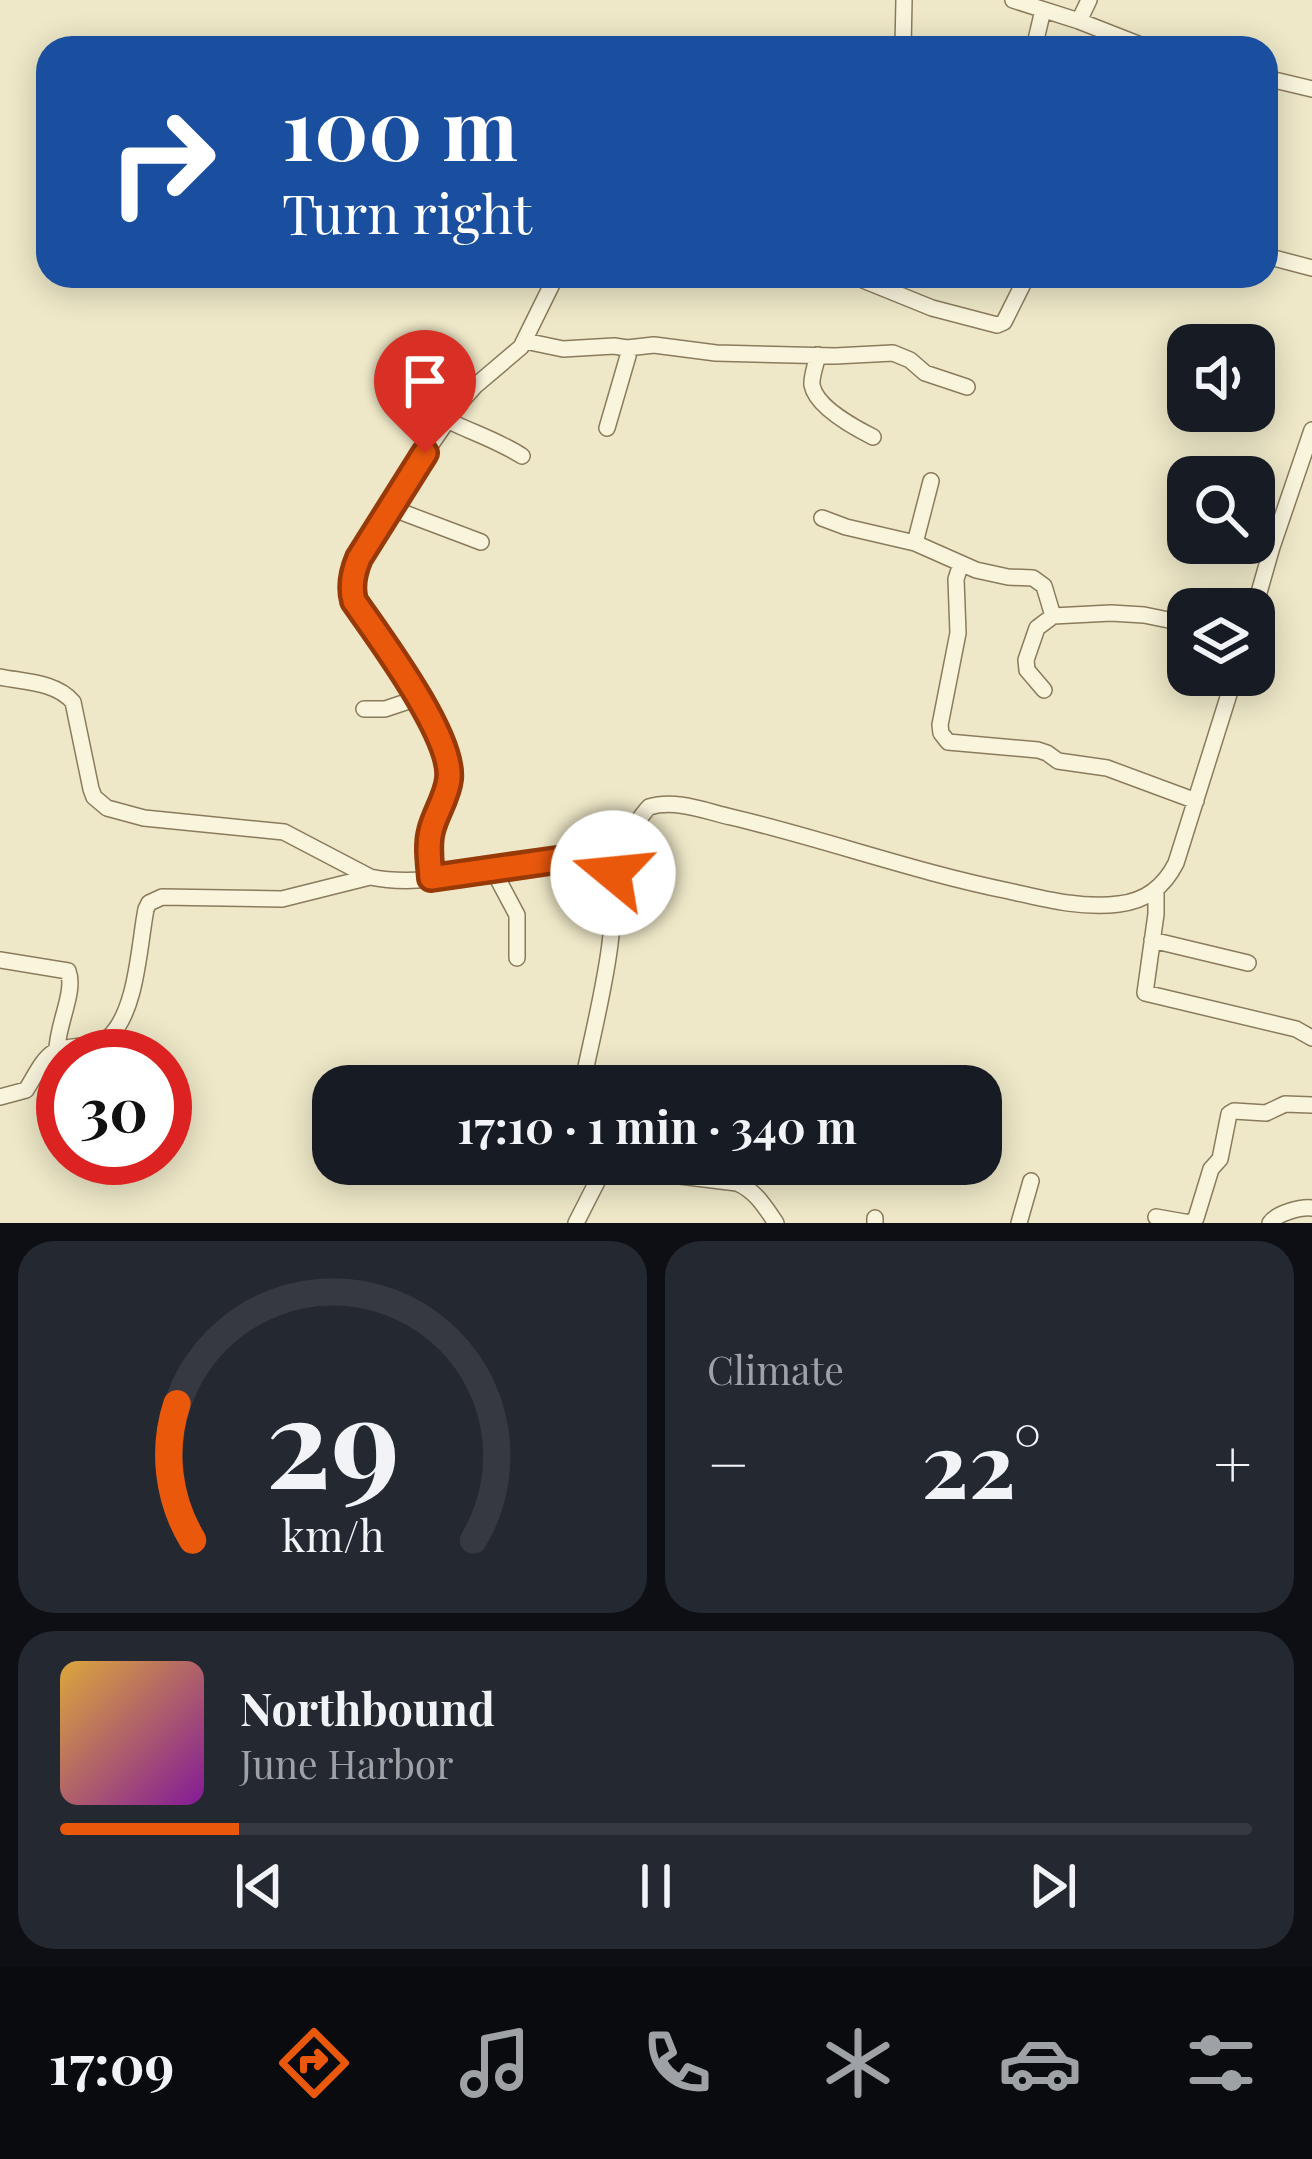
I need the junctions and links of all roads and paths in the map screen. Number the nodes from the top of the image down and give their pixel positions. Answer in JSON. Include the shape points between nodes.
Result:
{"nodes":[{"id":1,"x":904,"y":0,"type":"edge"},
{"id":2,"x":1013,"y":0,"type":"edge"},
{"id":3,"x":1090,"y":0,"type":"edge"},
{"id":4,"x":1043,"y":10,"type":"junction"},
{"id":5,"x":1079,"y":21,"type":"junction"},
{"id":6,"x":903,"y":36,"type":"edge"},
{"id":7,"x":1037,"y":36,"type":"edge"},
{"id":8,"x":1108,"y":36,"type":"edge"},
{"id":9,"x":1278,"y":81,"type":"edge"},
{"id":10,"x":1312,"y":89,"type":"edge"},
{"id":11,"x":1278,"y":259,"type":"edge"},
{"id":12,"x":1312,"y":268,"type":"edge"},
{"id":13,"x":550,"y":288,"type":"edge"},
{"id":14,"x":883,"y":288,"type":"edge"},
{"id":15,"x":1022,"y":288,"type":"edge"},
{"id":16,"x":525,"y":340,"type":"junction"},
{"id":17,"x":627,"y":348,"type":"junction"},
{"id":18,"x":818,"y":355,"type":"junction"},
{"id":19,"x":968,"y":387,"type":"dead end"},
{"id":20,"x":448,"y":420,"type":"junction"},
{"id":21,"x":607,"y":428,"type":"dead end"},
{"id":22,"x":1312,"y":430,"type":"edge"},
{"id":23,"x":873,"y":437,"type":"dead end"},
{"id":24,"x":522,"y":456,"type":"dead end"},
{"id":25,"x":931,"y":481,"type":"dead end"},
{"id":26,"x":391,"y":508,"type":"junction"},
{"id":27,"x":822,"y":518,"type":"dead end"},
{"id":28,"x":481,"y":542,"type":"dead end"},
{"id":29,"x":915,"y":543,"type":"junction"},
{"id":30,"x":961,"y":564,"type":"junction"},
{"id":31,"x":1261,"y":588,"type":"edge"},
{"id":32,"x":1053,"y":616,"type":"junction"},
{"id":33,"x":1167,"y":620,"type":"edge"},
{"id":34,"x":0,"y":677,"type":"edge"},
{"id":35,"x":1044,"y":690,"type":"dead end"},
{"id":36,"x":1228,"y":696,"type":"edge"},
{"id":37,"x":418,"y":698,"type":"junction"},
{"id":38,"x":364,"y":709,"type":"dead end"},
{"id":39,"x":1196,"y":801,"type":"junction"},
{"id":40,"x":609,"y":856,"type":"junction"},
{"id":41,"x":493,"y":870,"type":"junction"},
{"id":42,"x":370,"y":877,"type":"junction"},
{"id":43,"x":431,"y":878,"type":"junction"},
{"id":44,"x":1156,"y":890,"type":"junction"},
{"id":45,"x":1152,"y":940,"type":"junction"},
{"id":46,"x":517,"y":958,"type":"dead end"},
{"id":47,"x":0,"y":960,"type":"edge"},
{"id":48,"x":1248,"y":963,"type":"dead end"},
{"id":49,"x":59,"y":1029,"type":"edge"},
{"id":50,"x":114,"y":1029,"type":"edge"},
{"id":51,"x":1312,"y":1038,"type":"edge"},
{"id":52,"x":586,"y":1065,"type":"edge"},
{"id":53,"x":36,"y":1074,"type":"edge"},
{"id":54,"x":0,"y":1097,"type":"edge"},
{"id":55,"x":1312,"y":1105,"type":"edge"},
{"id":56,"x":1031,"y":1180,"type":"dead end"},
{"id":57,"x":595,"y":1185,"type":"edge"},
{"id":58,"x":740,"y":1185,"type":"edge"},
{"id":59,"x":1312,"y":1208,"type":"edge"},
{"id":60,"x":1156,"y":1217,"type":"dead end"},
{"id":61,"x":576,"y":1223,"type":"edge"},
{"id":62,"x":776,"y":1223,"type":"edge"},
{"id":63,"x":1018,"y":1223,"type":"edge"},
{"id":64,"x":1270,"y":1223,"type":"edge"}],
"edges":[{"from":1,"to":6,"type":"street"},
{"from":2,"to":4,"type":"street"},
{"from":3,"to":5,"type":"street"},
{"from":4,"to":5,"type":"street"},
{"from":4,"to":7,"type":"street"},
{"from":5,"to":8,"type":"street"},
{"from":9,"to":10,"type":"street"},
{"from":11,"to":12,"type":"street"},
{"from":13,"to":16,"type":"street"},
{"from":14,"to":15,"type":"street","via":[[998,325]]},
{"from":16,"to":17,"type":"street","via":[[563,349]]},
{"from":16,"to":20,"type":"street"},
{"from":17,"to":18,"type":"street"},
{"from":17,"to":21,"type":"street"},
{"from":18,"to":19,"type":"street","via":[[893,353]]},
{"from":18,"to":23,"type":"street","via":[[815,392]]},
{"from":20,"to":24,"type":"street"},
{"from":20,"to":26,"type":"street"},
{"from":22,"to":31,"type":"street"},
{"from":25,"to":29,"type":"street"},
{"from":26,"to":28,"type":"street"},
{"from":26,"to":37,"type":"street","via":[[359,558],[352,592]]},
{"from":27,"to":29,"type":"street"},
{"from":29,"to":30,"type":"street"},
{"from":30,"to":32,"type":"street","via":[[1040,581]]},
{"from":30,"to":39,"type":"street","via":[[944,738],[1038,750]]},
{"from":32,"to":33,"type":"street"},
{"from":32,"to":35,"type":"street","via":[[1036,628],[1026,660]]},
{"from":34,"to":42,"type":"street","via":[[68,694],[91,789],[107,808],[284,832]]},
{"from":36,"to":39,"type":"street"},
{"from":37,"to":38,"type":"street"},
{"from":37,"to":43,"type":"street","via":[[449,776],[430,833]]},
{"from":39,"to":44,"type":"street","via":[[1168,879]]},
{"from":40,"to":41,"type":"street"},
{"from":40,"to":44,"type":"street","via":[[650,806],[674,804],[1044,899],[1119,904]]},
{"from":40,"to":52,"type":"street","via":[[614,910]]},
{"from":41,"to":43,"type":"street"},
{"from":41,"to":46,"type":"street","via":[[517,915]]},
{"from":42,"to":43,"type":"street"},
{"from":42,"to":50,"type":"street","via":[[282,899],[155,899]]},
{"from":44,"to":45,"type":"street"},
{"from":45,"to":48,"type":"street"},
{"from":45,"to":51,"type":"street","via":[[1147,994]]},
{"from":47,"to":49,"type":"street","via":[[68,970]]},
{"from":53,"to":54,"type":"street","via":[[26,1090]]},
{"from":55,"to":60,"type":"street","via":[[1229,1114],[1196,1218]]},
{"from":56,"to":63,"type":"street"},
{"from":57,"to":61,"type":"street"},
{"from":58,"to":62,"type":"street"},
{"from":59,"to":64,"type":"street"}]}
